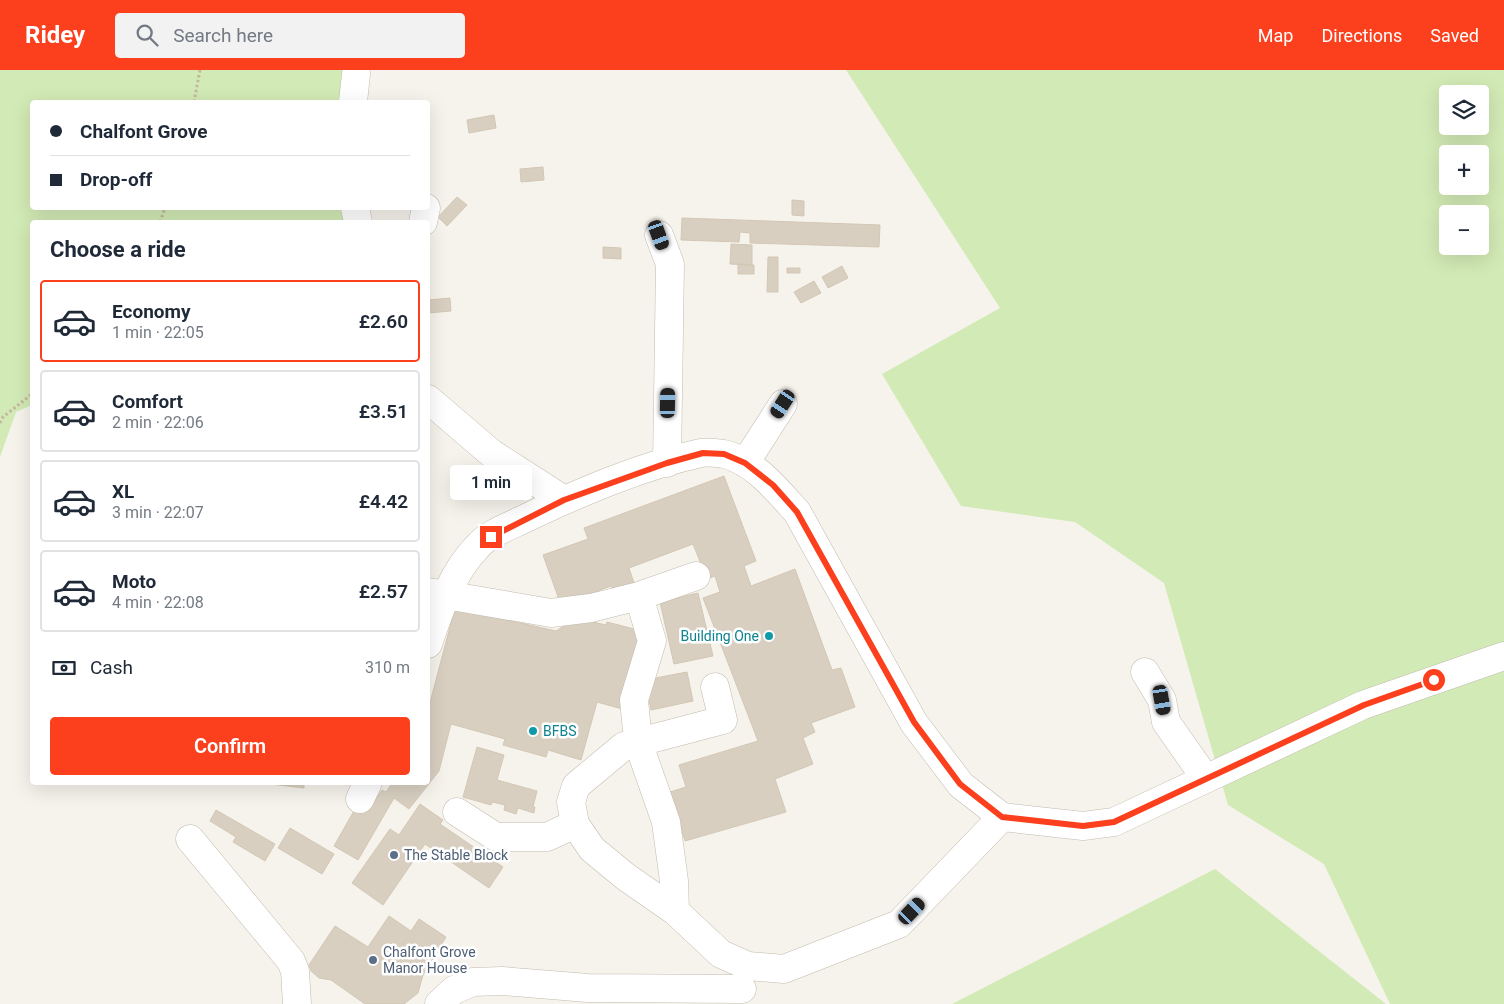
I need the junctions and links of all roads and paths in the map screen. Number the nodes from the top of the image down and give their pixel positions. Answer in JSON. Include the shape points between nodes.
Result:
{"nodes":[{"id":1,"x":200,"y":70,"type":"edge"},
{"id":2,"x":356,"y":74,"type":"dead end"},
{"id":3,"x":194,"y":100,"type":"edge"},
{"id":4,"x":353,"y":100,"type":"edge"},
{"id":5,"x":659,"y":235,"type":"dead end"},
{"id":6,"x":30,"y":396,"type":"edge"},
{"id":7,"x":430,"y":401,"type":"edge"},
{"id":8,"x":783,"y":404,"type":"dead end"},
{"id":9,"x":0,"y":423,"type":"edge"},
{"id":10,"x":667,"y":463,"type":"junction"},
{"id":11,"x":745,"y":463,"type":"junction"},
{"id":12,"x":564,"y":500,"type":"junction"},
{"id":13,"x":696,"y":576,"type":"dead end"},
{"id":14,"x":436,"y":593,"type":"edge"},
{"id":15,"x":639,"y":596,"type":"junction"},
{"id":16,"x":430,"y":631,"type":"edge"},
{"id":17,"x":1504,"y":656,"type":"edge"},
{"id":18,"x":1145,"y":672,"type":"dead end"},
{"id":19,"x":715,"y":687,"type":"dead end"},
{"id":20,"x":638,"y":742,"type":"junction"},
{"id":21,"x":1206,"y":779,"type":"junction"},
{"id":22,"x":457,"y":812,"type":"dead end"},
{"id":23,"x":1002,"y":817,"type":"junction"},
{"id":24,"x":575,"y":824,"type":"junction"},
{"id":25,"x":190,"y":840,"type":"dead end"},
{"id":26,"x":676,"y":911,"type":"junction"},
{"id":27,"x":742,"y":987,"type":"edge"},
{"id":28,"x":547,"y":994,"type":"edge"},
{"id":29,"x":297,"y":1004,"type":"edge"},
{"id":30,"x":438,"y":1004,"type":"edge"}],
"edges":[{"from":1,"to":3,"type":"path"},
{"from":2,"to":4,"type":"street"},
{"from":5,"to":10,"type":"street","via":[[670,264]]},
{"from":6,"to":9,"type":"path"},
{"from":7,"to":12,"type":"street","via":[[491,453]]},
{"from":8,"to":11,"type":"street"},
{"from":10,"to":11,"type":"street","via":[[703,453],[724,454]]},
{"from":10,"to":12,"type":"street"},
{"from":11,"to":23,"type":"street","via":[[773,485],[797,512],[886,674],[935,752],[960,784]]},
{"from":12,"to":14,"type":"street","via":[[504,528],[478,545]]},
{"from":13,"to":15,"type":"street"},
{"from":14,"to":15,"type":"street","via":[[551,613],[591,608]]},
{"from":14,"to":16,"type":"street"},
{"from":15,"to":20,"type":"street","via":[[652,641],[634,700]]},
{"from":17,"to":21,"type":"street","via":[[1364,705]]},
{"from":18,"to":21,"type":"street","via":[[1162,700],[1166,722]]},
{"from":19,"to":20,"type":"street","via":[[723,720]]},
{"from":20,"to":24,"type":"street","via":[[624,746],[576,786],[571,802]]},
{"from":20,"to":26,"type":"street","via":[[666,822]]},
{"from":21,"to":23,"type":"street","via":[[1114,822],[1083,826]]},
{"from":22,"to":24,"type":"street","via":[[496,836],[547,837]]},
{"from":23,"to":27,"type":"street","via":[[899,924]]},
{"from":24,"to":26,"type":"street","via":[[592,849]]},
{"from":25,"to":29,"type":"street","via":[[291,961],[295,971]]},
{"from":26,"to":27,"type":"street","via":[[720,954]]},
{"from":27,"to":28,"type":"street"},
{"from":28,"to":30,"type":"street","via":[[502,981],[473,982],[454,990]]}]}
